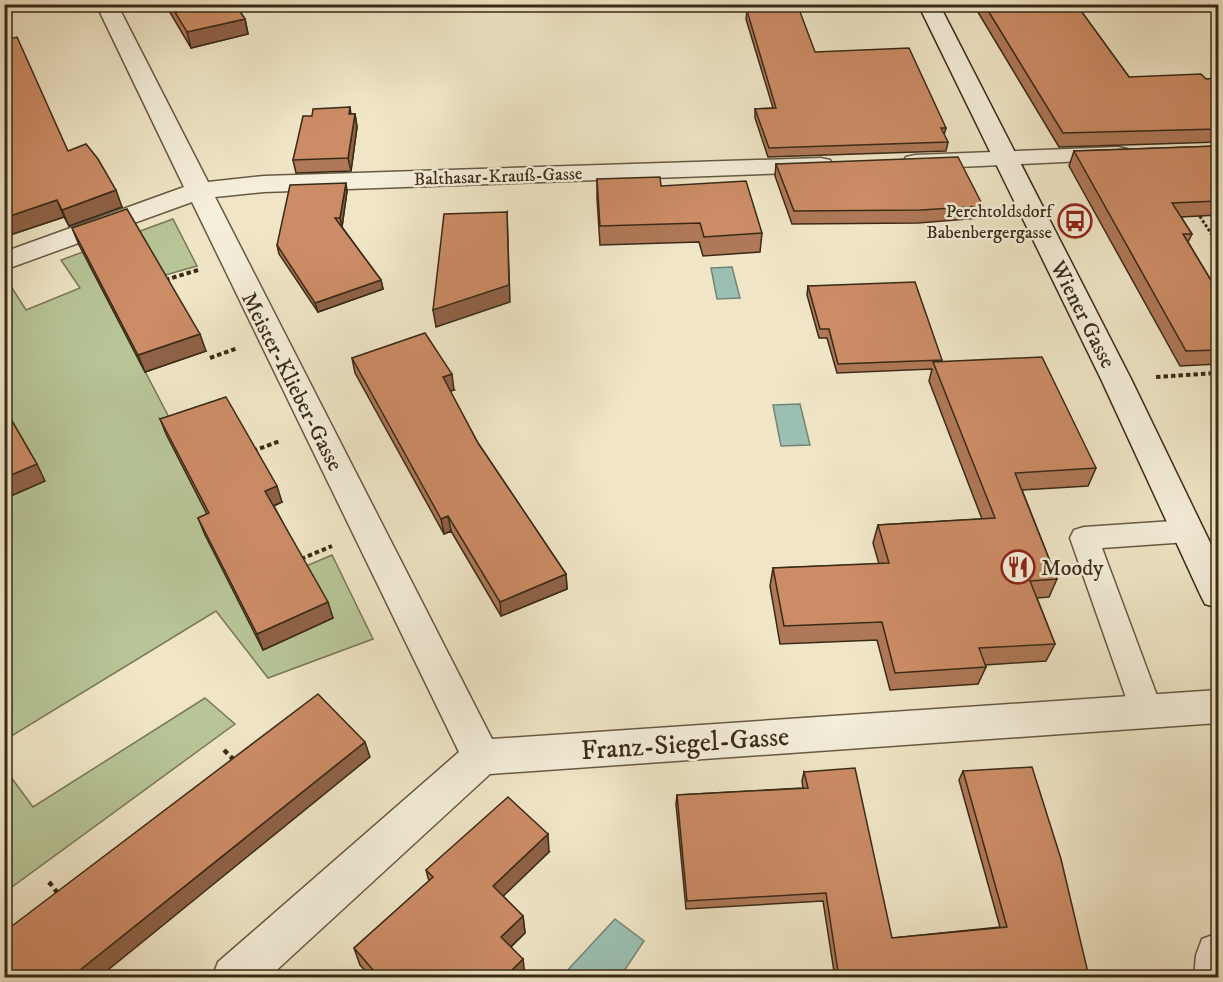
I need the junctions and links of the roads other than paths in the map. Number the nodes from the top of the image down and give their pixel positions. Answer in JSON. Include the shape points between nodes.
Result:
{"nodes":[{"id":1,"x":106,"y":4,"type":"edge"},
{"id":2,"x":928,"y":4,"type":"edge"},
{"id":3,"x":1136,"y":153,"type":"edge"},
{"id":4,"x":1004,"y":158,"type":"junction"},
{"id":5,"x":895,"y":162,"type":"edge"},
{"id":6,"x":847,"y":164,"type":"edge"},
{"id":7,"x":198,"y":191,"type":"junction"},
{"id":8,"x":4,"y":262,"type":"edge"},
{"id":9,"x":1188,"y":531,"type":"junction"},
{"id":10,"x":1218,"y":594,"type":"edge"},
{"id":11,"x":1218,"y":707,"type":"edge"},
{"id":12,"x":1147,"y":712,"type":"junction"},
{"id":13,"x":481,"y":757,"type":"junction"},
{"id":14,"x":1218,"y":956,"type":"edge"},
{"id":15,"x":234,"y":978,"type":"edge"},
{"id":16,"x":1216,"y":978,"type":"edge"}],
"edges":[{"from":1,"to":7,"type":"street","name":"Meister-Klieber-Gasse"},
{"from":2,"to":4,"type":"street","name":"Wiener Gasse"},
{"from":3,"to":4,"type":"street"},
{"from":4,"to":5,"type":"street"},
{"from":4,"to":9,"type":"street","name":"Wiener Gasse"},
{"from":6,"to":7,"type":"street","name":"Balthasar-Krauß-Gasse","via":[[264,184]]},
{"from":7,"to":8,"type":"street","name":"Balthasar-Krauß-Gasse"},
{"from":7,"to":13,"type":"street","name":"Meister-Klieber-Gasse"},
{"from":9,"to":10,"type":"street","name":"Wiener Gasse"},
{"from":9,"to":12,"type":"lane","via":[[1084,538]]},
{"from":11,"to":12,"type":"street","name":"Franz-Siegel-Gasse"},
{"from":12,"to":13,"type":"street","name":"Franz-Siegel-Gasse"},
{"from":13,"to":15,"type":"street"},
{"from":14,"to":16,"type":"street"}]}
